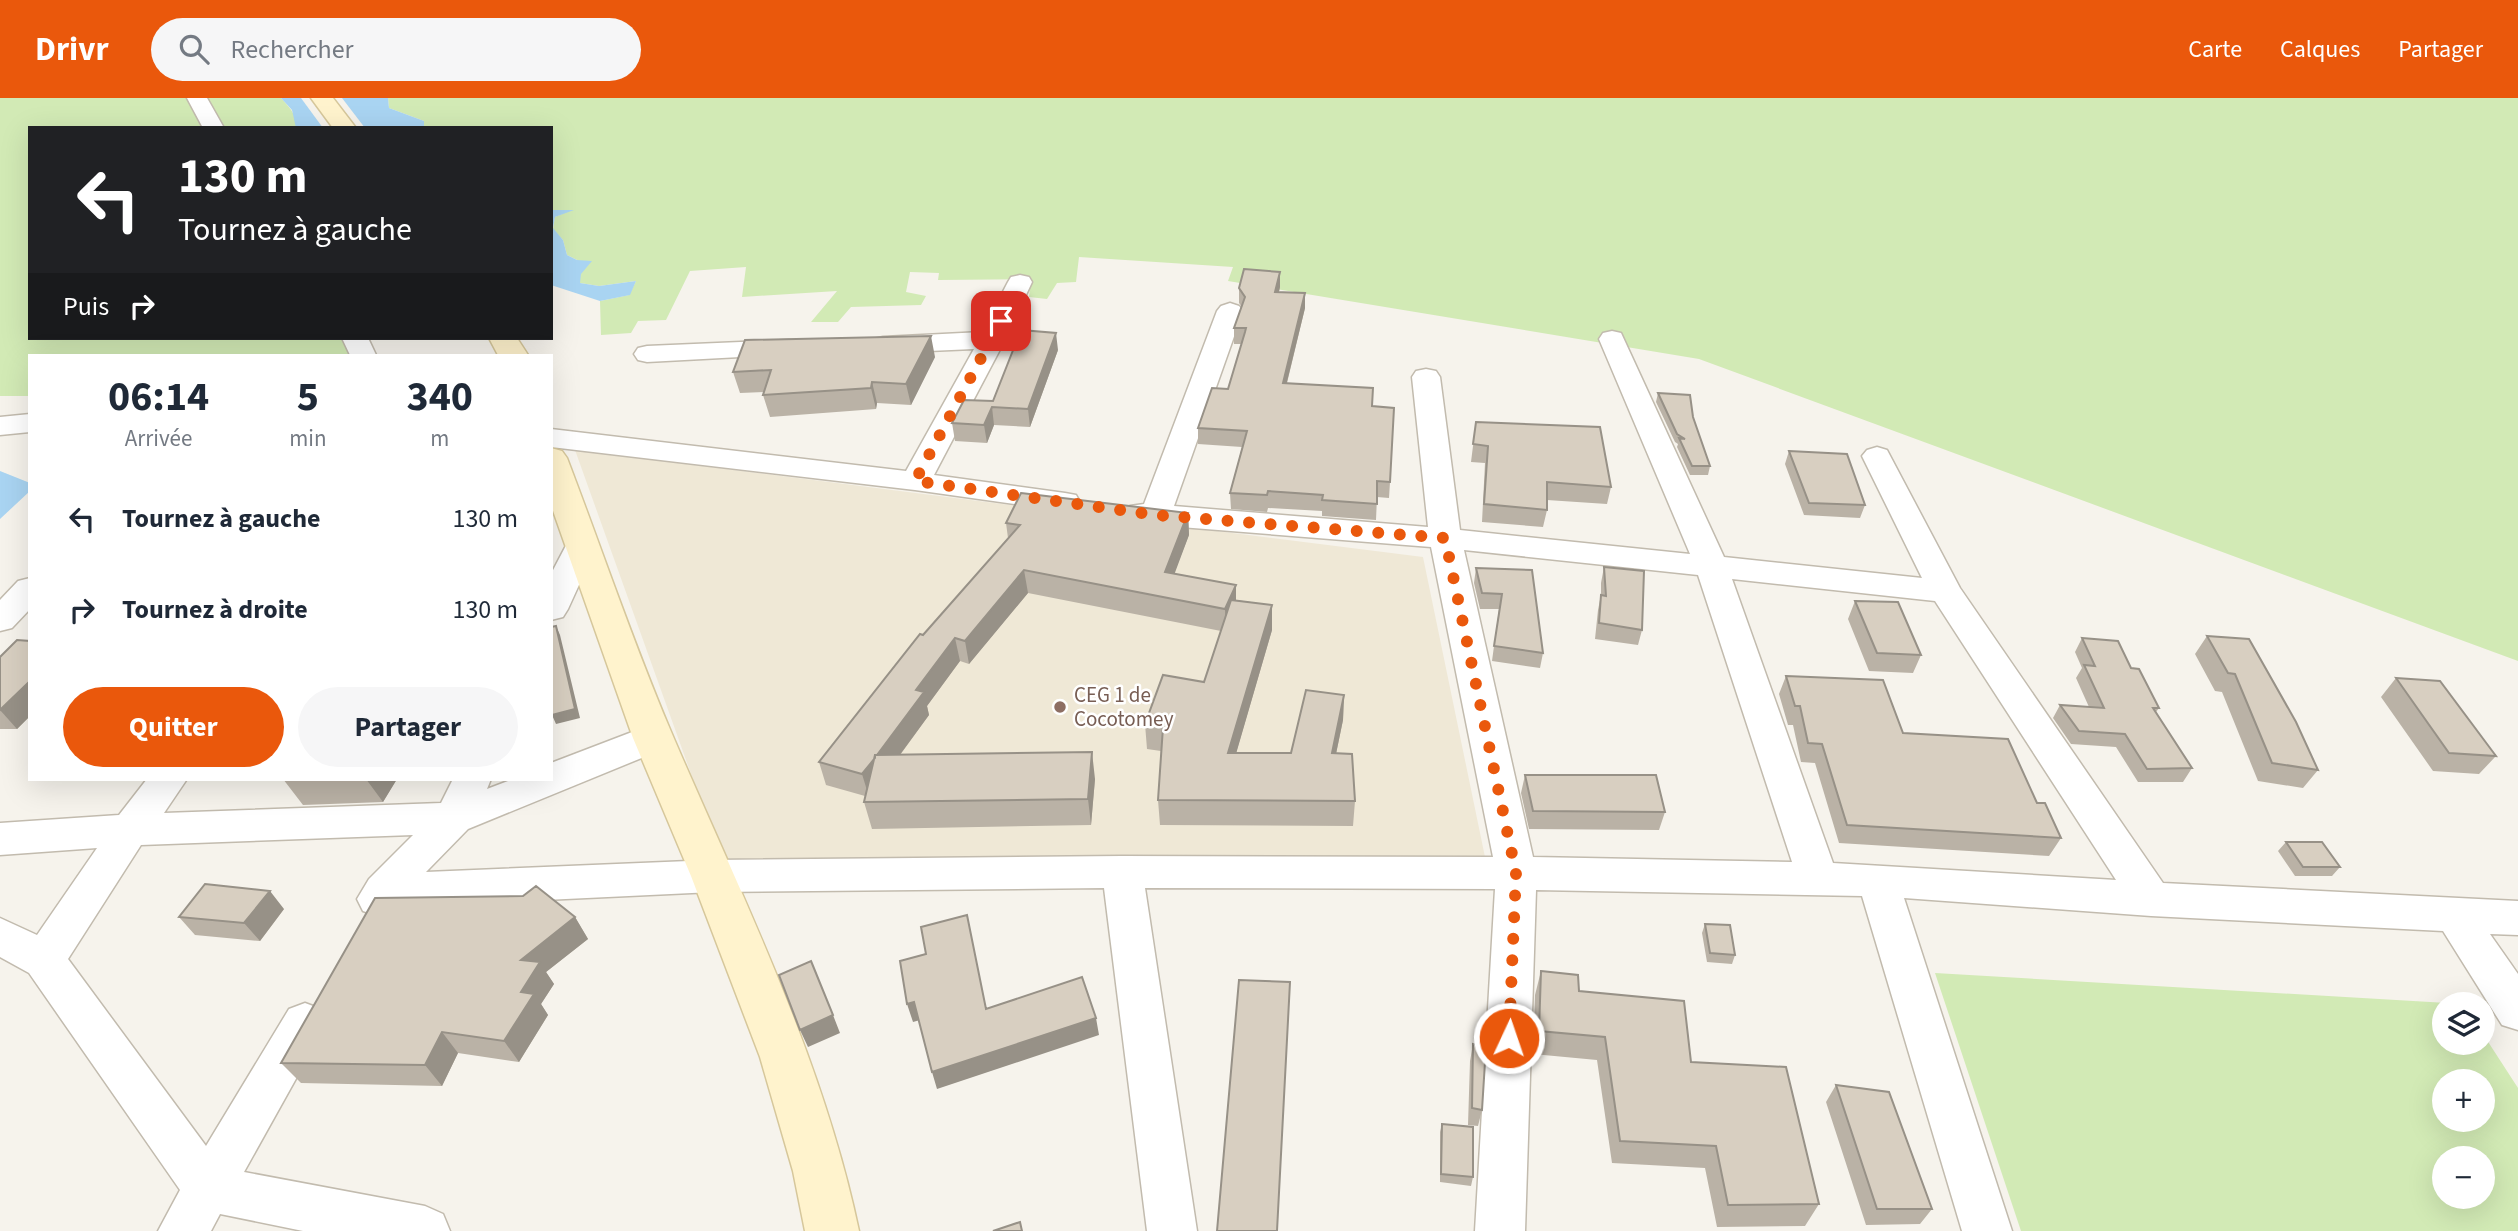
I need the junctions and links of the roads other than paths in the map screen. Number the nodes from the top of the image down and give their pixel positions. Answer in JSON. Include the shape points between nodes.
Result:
{"nodes":[{"id":1,"x":197,"y":98,"type":"edge"},
{"id":2,"x":322,"y":98,"type":"edge"},
{"id":3,"x":213,"y":126,"type":"edge"},
{"id":4,"x":343,"y":126,"type":"edge"},
{"id":5,"x":1020,"y":282,"type":"dead end"},
{"id":6,"x":1230,"y":311,"type":"dead end"},
{"id":7,"x":992,"y":340,"type":"junction"},
{"id":8,"x":1612,"y":340,"type":"dead end"},
{"id":9,"x":854,"y":346,"type":"edge"},
{"id":10,"x":813,"y":347,"type":"edge"},
{"id":11,"x":647,"y":354,"type":"dead end"},
{"id":12,"x":1426,"y":377,"type":"dead end"},
{"id":13,"x":28,"y":423,"type":"edge"},
{"id":14,"x":0,"y":426,"type":"edge"},
{"id":15,"x":553,"y":438,"type":"edge"},
{"id":16,"x":1877,"y":456,"type":"dead end"},
{"id":17,"x":553,"y":463,"type":"edge"},
{"id":18,"x":915,"y":481,"type":"junction"},
{"id":19,"x":1155,"y":515,"type":"junction"},
{"id":20,"x":1445,"y":538,"type":"junction"},
{"id":21,"x":582,"y":543,"type":"junction"},
{"id":22,"x":1712,"y":567,"type":"junction"},
{"id":23,"x":28,"y":591,"type":"edge"},
{"id":24,"x":1945,"y":591,"type":"junction"},
{"id":25,"x":553,"y":605,"type":"edge"},
{"id":26,"x":0,"y":621,"type":"edge"},
{"id":27,"x":653,"y":738,"type":"junction"},
{"id":28,"x":553,"y":778,"type":"edge"},
{"id":29,"x":167,"y":781,"type":"edge"},
{"id":30,"x":471,"y":781,"type":"edge"},
{"id":31,"x":546,"y":781,"type":"edge"},
{"id":32,"x":454,"y":818,"type":"junction"},
{"id":33,"x":130,"y":830,"type":"junction"},
{"id":34,"x":0,"y":839,"type":"edge"},
{"id":35,"x":1122,"y":872,"type":"junction"},
{"id":36,"x":1516,"y":873,"type":"junction"},
{"id":37,"x":713,"y":876,"type":"junction"},
{"id":38,"x":1818,"y":878,"type":"junction"},
{"id":39,"x":1878,"y":880,"type":"junction"},
{"id":40,"x":383,"y":891,"type":"junction"},
{"id":41,"x":2151,"y":898,"type":"junction"},
{"id":42,"x":2454,"y":914,"type":"junction"},
{"id":43,"x":2518,"y":918,"type":"edge"},
{"id":44,"x":0,"y":936,"type":"edge"},
{"id":45,"x":355,"y":938,"type":"edge"},
{"id":46,"x":44,"y":960,"type":"junction"},
{"id":47,"x":326,"y":986,"type":"edge"},
{"id":48,"x":2518,"y":1011,"type":"edge"},
{"id":49,"x":207,"y":1188,"type":"junction"},
{"id":50,"x":183,"y":1231,"type":"edge"},
{"id":51,"x":425,"y":1231,"type":"edge"},
{"id":52,"x":832,"y":1231,"type":"edge"},
{"id":53,"x":1172,"y":1231,"type":"edge"},
{"id":54,"x":1500,"y":1231,"type":"edge"},
{"id":55,"x":1987,"y":1231,"type":"edge"}],
"edges":[{"from":1,"to":3,"type":"street"},
{"from":2,"to":4,"type":"main road"},
{"from":5,"to":7,"type":"street"},
{"from":6,"to":19,"type":"street"},
{"from":7,"to":9,"type":"street"},
{"from":7,"to":18,"type":"street"},
{"from":8,"to":22,"type":"street"},
{"from":10,"to":11,"type":"street"},
{"from":12,"to":20,"type":"street"},
{"from":13,"to":14,"type":"street"},
{"from":15,"to":18,"type":"street"},
{"from":16,"to":24,"type":"street"},
{"from":17,"to":21,"type":"main road"},
{"from":18,"to":19,"type":"street"},
{"from":19,"to":20,"type":"street"},
{"from":20,"to":22,"type":"street"},
{"from":20,"to":36,"type":"street"},
{"from":21,"to":25,"type":"street"},
{"from":21,"to":27,"type":"main road"},
{"from":22,"to":24,"type":"street"},
{"from":22,"to":38,"type":"street"},
{"from":23,"to":26,"type":"street"},
{"from":24,"to":41,"type":"street"},
{"from":27,"to":28,"type":"street"},
{"from":27,"to":37,"type":"main road"},
{"from":29,"to":33,"type":"street"},
{"from":30,"to":32,"type":"street"},
{"from":31,"to":32,"type":"street"},
{"from":32,"to":33,"type":"street"},
{"from":32,"to":40,"type":"street"},
{"from":33,"to":34,"type":"street"},
{"from":33,"to":46,"type":"street"},
{"from":35,"to":36,"type":"street"},
{"from":35,"to":37,"type":"street"},
{"from":35,"to":53,"type":"street"},
{"from":36,"to":38,"type":"street"},
{"from":36,"to":54,"type":"street"},
{"from":37,"to":40,"type":"street"},
{"from":37,"to":52,"type":"main road","via":[[785,1057],[820,1171]]},
{"from":38,"to":39,"type":"street"},
{"from":39,"to":41,"type":"street"},
{"from":39,"to":55,"type":"street"},
{"from":40,"to":45,"type":"street"},
{"from":41,"to":42,"type":"street"},
{"from":42,"to":43,"type":"street"},
{"from":42,"to":48,"type":"street"},
{"from":44,"to":46,"type":"street"},
{"from":46,"to":49,"type":"street"},
{"from":47,"to":49,"type":"street"},
{"from":49,"to":50,"type":"street"},
{"from":49,"to":51,"type":"street"}]}
